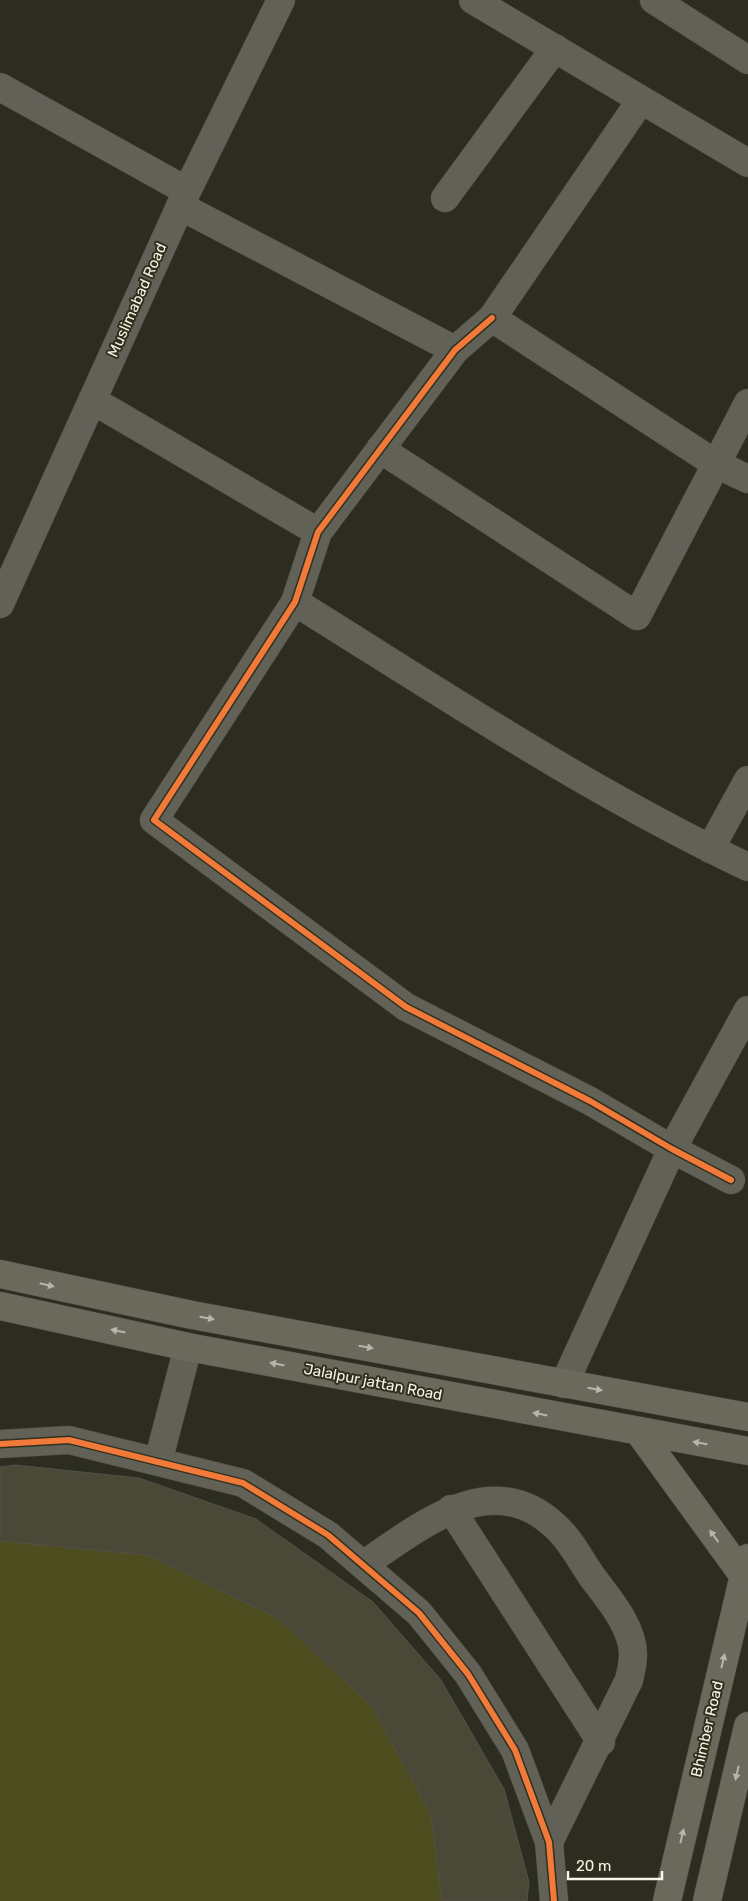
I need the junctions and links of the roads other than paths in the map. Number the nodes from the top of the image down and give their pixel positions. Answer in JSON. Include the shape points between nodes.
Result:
{"nodes":[{"id":1,"x":281,"y":0,"type":"edge"},
{"id":2,"x":473,"y":0,"type":"edge"},
{"id":3,"x":654,"y":0,"type":"edge"},
{"id":4,"x":555,"y":48,"type":"junction"},
{"id":5,"x":748,"y":60,"type":"edge"},
{"id":6,"x":0,"y":87,"type":"edge"},
{"id":7,"x":641,"y":100,"type":"junction"},
{"id":8,"x":748,"y":163,"type":"edge"},
{"id":9,"x":183,"y":198,"type":"junction"},
{"id":10,"x":446,"y":198,"type":"dead end"},
{"id":11,"x":492,"y":318,"type":"junction"},
{"id":12,"x":455,"y":350,"type":"junction"},
{"id":13,"x":92,"y":400,"type":"junction"},
{"id":14,"x":748,"y":403,"type":"edge"},
{"id":15,"x":380,"y":450,"type":"junction"},
{"id":16,"x":716,"y":464,"type":"junction"},
{"id":17,"x":748,"y":479,"type":"edge"},
{"id":18,"x":318,"y":532,"type":"junction"},
{"id":19,"x":295,"y":602,"type":"junction"},
{"id":20,"x":0,"y":604,"type":"edge"},
{"id":21,"x":748,"y":780,"type":"edge"},
{"id":22,"x":710,"y":849,"type":"junction"},
{"id":23,"x":748,"y":867,"type":"edge"},
{"id":24,"x":748,"y":1010,"type":"edge"},
{"id":25,"x":672,"y":1149,"type":"junction"},
{"id":26,"x":731,"y":1180,"type":"dead end"},
{"id":27,"x":0,"y":1274,"type":"edge"},
{"id":28,"x":0,"y":1306,"type":"edge"},
{"id":29,"x":188,"y":1346,"type":"junction"},
{"id":30,"x":564,"y":1384,"type":"junction"},
{"id":31,"x":748,"y":1417,"type":"edge"},
{"id":32,"x":638,"y":1432,"type":"junction"},
{"id":33,"x":0,"y":1444,"type":"edge"},
{"id":34,"x":748,"y":1451,"type":"edge"},
{"id":35,"x":158,"y":1462,"type":"junction"},
{"id":36,"x":451,"y":1509,"type":"junction"},
{"id":37,"x":363,"y":1565,"type":"junction"},
{"id":38,"x":746,"y":1566,"type":"edge"},
{"id":39,"x":748,"y":1726,"type":"edge"},
{"id":40,"x":601,"y":1742,"type":"junction"},
{"id":41,"x":549,"y":1842,"type":"junction"},
{"id":42,"x":554,"y":1901,"type":"edge"},
{"id":43,"x":667,"y":1901,"type":"edge"},
{"id":44,"x":707,"y":1901,"type":"edge"}],
"edges":[{"from":1,"to":9,"type":"street","name":"Muslimabad Road"},
{"from":2,"to":4,"type":"street"},
{"from":3,"to":5,"type":"street"},
{"from":4,"to":7,"type":"street"},
{"from":4,"to":10,"type":"street"},
{"from":6,"to":9,"type":"street"},
{"from":7,"to":8,"type":"street"},
{"from":7,"to":11,"type":"street"},
{"from":9,"to":12,"type":"street"},
{"from":9,"to":13,"type":"street","name":"Muslimabad Road"},
{"from":11,"to":12,"type":"street"},
{"from":11,"to":16,"type":"street"},
{"from":12,"to":15,"type":"street"},
{"from":13,"to":18,"type":"street"},
{"from":13,"to":20,"type":"street","name":"Muslimabad Road"},
{"from":14,"to":16,"type":"street"},
{"from":15,"to":16,"type":"street","via":[[637,616]]},
{"from":15,"to":18,"type":"street"},
{"from":16,"to":17,"type":"street"},
{"from":18,"to":19,"type":"street"},
{"from":19,"to":22,"type":"street","via":[[541,755]]},
{"from":19,"to":25,"type":"street","via":[[154,820],[406,1007],[590,1101]]},
{"from":21,"to":22,"type":"street"},
{"from":22,"to":23,"type":"street"},
{"from":24,"to":25,"type":"street"},
{"from":25,"to":26,"type":"street"},
{"from":25,"to":30,"type":"street"},
{"from":27,"to":30,"type":"main road","one_way":true,"via":[[192,1315]]},
{"from":29,"to":28,"type":"main road","name":"Jalalpur jattan Road","one_way":true},
{"from":32,"to":29,"type":"main road","name":"Jalalpur jattan Road","one_way":true},
{"from":29,"to":35,"type":"street"},
{"from":30,"to":31,"type":"main road","one_way":true},
{"from":34,"to":32,"type":"main road","name":"Jalalpur jattan Road","one_way":true},
{"from":38,"to":32,"type":"main road","one_way":true},
{"from":33,"to":35,"type":"street","via":[[69,1440]]},
{"from":35,"to":37,"type":"street","via":[[243,1483],[328,1535]]},
{"from":36,"to":37,"type":"street"},
{"from":36,"to":40,"type":"street"},
{"from":36,"to":40,"type":"street","via":[[475,1502],[506,1501],[533,1510],[556,1526],[623,1619],[633,1652],[629,1680]]},
{"from":37,"to":41,"type":"street","via":[[419,1613],[468,1674],[515,1750]]},
{"from":43,"to":38,"type":"main road","name":"Bhimber Road","one_way":true},
{"from":39,"to":44,"type":"main road","one_way":true},
{"from":40,"to":41,"type":"street"},
{"from":41,"to":42,"type":"street"}]}
